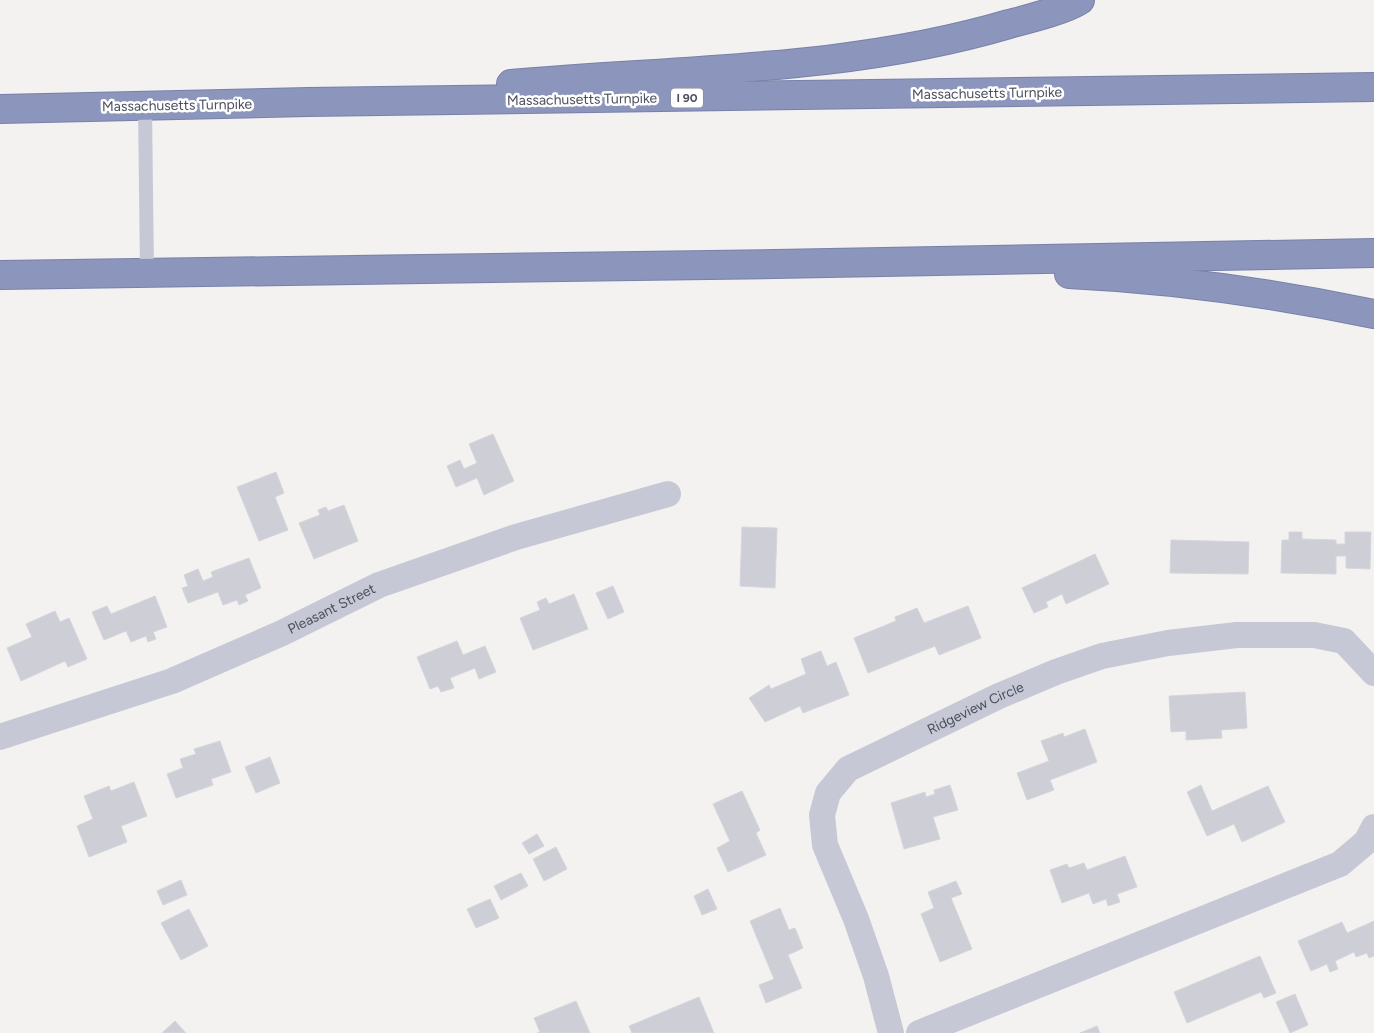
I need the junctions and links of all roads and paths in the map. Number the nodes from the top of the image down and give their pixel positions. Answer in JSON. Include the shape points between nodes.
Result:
{"nodes":[{"id":1,"x":1080,"y":0,"type":"edge"},
{"id":2,"x":1374,"y":87,"type":"edge"},
{"id":3,"x":308,"y":102,"type":"junction"},
{"id":4,"x":145,"y":106,"type":"junction"},
{"id":5,"x":0,"y":109,"type":"edge"},
{"id":6,"x":1374,"y":253,"type":"edge"},
{"id":7,"x":845,"y":263,"type":"junction"},
{"id":8,"x":147,"y":272,"type":"junction"},
{"id":9,"x":0,"y":275,"type":"edge"},
{"id":10,"x":1374,"y":314,"type":"edge"},
{"id":11,"x":668,"y":494,"type":"dead end"},
{"id":12,"x":1374,"y":673,"type":"edge"},
{"id":13,"x":0,"y":737,"type":"edge"},
{"id":14,"x":1374,"y":827,"type":"edge"},
{"id":15,"x":891,"y":1033,"type":"edge"},
{"id":16,"x":919,"y":1033,"type":"edge"}],
"edges":[{"from":1,"to":3,"type":"highway","via":[[970,36],[853,56]]},
{"from":2,"to":3,"type":"highway","name":"Massachusetts Turnpike","number":"I 90"},
{"from":3,"to":4,"type":"highway","name":"Massachusetts Turnpike","number":"I 90"},
{"from":4,"to":5,"type":"highway","name":"Massachusetts Turnpike","number":"I 90"},
{"from":4,"to":8,"type":"lane"},
{"from":6,"to":7,"type":"highway"},
{"from":7,"to":8,"type":"highway"},
{"from":7,"to":10,"type":"highway","via":[[1160,281],[1263,293]]},
{"from":8,"to":9,"type":"highway"},
{"from":11,"to":13,"type":"street","name":"Pleasant Street","via":[[516,537],[379,585],[282,633],[172,681]]},
{"from":12,"to":15,"type":"street","name":"Ridgeview Circle","via":[[1344,642],[1314,634],[1237,635],[1168,643],[1102,656],[1056,672],[848,769],[828,793],[822,815],[825,845],[856,919]]},
{"from":14,"to":16,"type":"street","via":[[1366,842],[1340,864]]}]}
